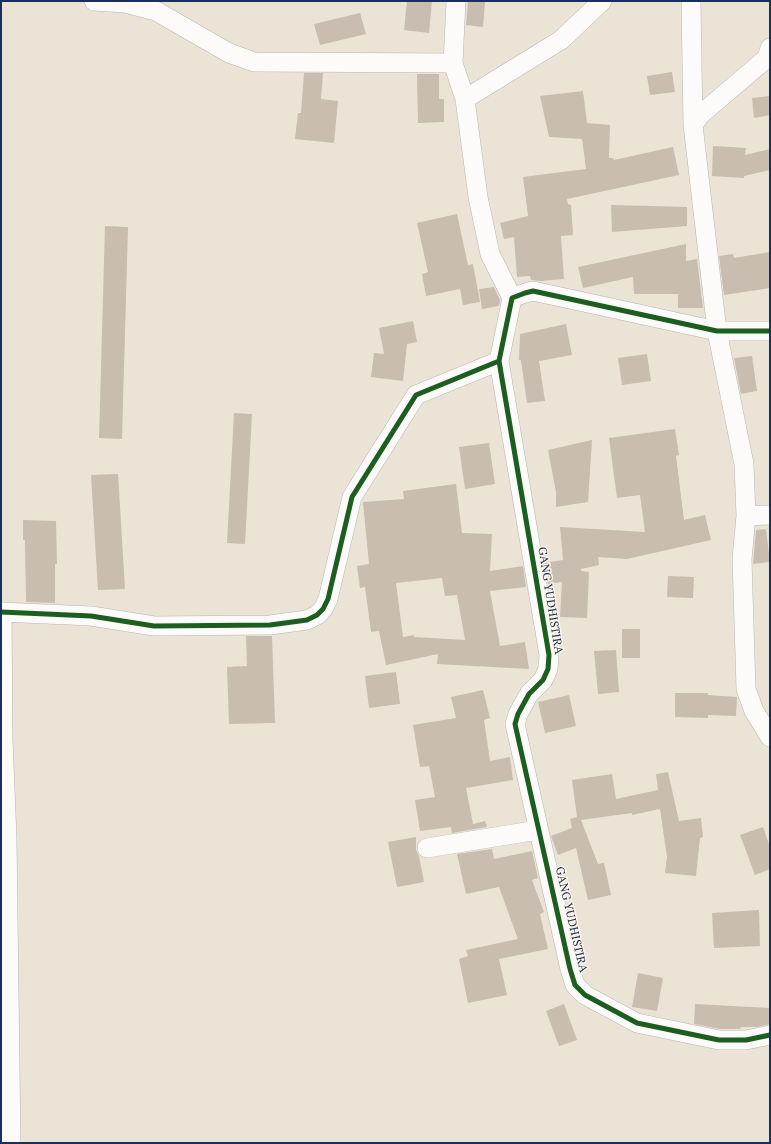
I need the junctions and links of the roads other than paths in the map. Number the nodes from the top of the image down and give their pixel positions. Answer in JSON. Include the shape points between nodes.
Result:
{"nodes":[{"id":1,"x":94,"y":1,"type":"edge"},
{"id":2,"x":456,"y":1,"type":"edge"},
{"id":3,"x":602,"y":1,"type":"edge"},
{"id":4,"x":691,"y":1,"type":"edge"},
{"id":5,"x":770,"y":48,"type":"edge"},
{"id":6,"x":454,"y":63,"type":"junction"},
{"id":7,"x":465,"y":99,"type":"junction"},
{"id":8,"x":693,"y":125,"type":"junction"},
{"id":9,"x":512,"y":298,"type":"junction"},
{"id":10,"x":717,"y":331,"type":"junction"},
{"id":11,"x":770,"y":331,"type":"edge"},
{"id":12,"x":498,"y":361,"type":"junction"},
{"id":13,"x":770,"y":515,"type":"edge"},
{"id":14,"x":746,"y":516,"type":"junction"},
{"id":15,"x":2,"y":612,"type":"edge"},
{"id":16,"x":770,"y":737,"type":"edge"},
{"id":17,"x":538,"y":830,"type":"junction"},
{"id":18,"x":427,"y":848,"type":"dead end"},
{"id":19,"x":770,"y":1035,"type":"edge"},
{"id":20,"x":11,"y":1143,"type":"edge"}],
"edges":[{"from":1,"to":6,"type":"street","via":[[156,11],[229,53],[254,62]]},
{"from":2,"to":6,"type":"street"},
{"from":3,"to":7,"type":"street","via":[[561,40]]},
{"from":4,"to":8,"type":"street"},
{"from":5,"to":8,"type":"street","via":[[767,58],[700,115]]},
{"from":6,"to":7,"type":"street"},
{"from":7,"to":9,"type":"street","via":[[478,197],[490,254]]},
{"from":8,"to":10,"type":"street"},
{"from":9,"to":10,"type":"street","via":[[533,291]]},
{"from":9,"to":12,"type":"street"},
{"from":10,"to":11,"type":"street"},
{"from":10,"to":14,"type":"street","via":[[744,464]]},
{"from":12,"to":15,"type":"street","via":[[416,395],[352,497],[328,599],[323,609],[308,620],[270,625],[154,626],[92,616]]},
{"from":12,"to":17,"type":"street","name":"GANG YUDHISTIRA","via":[[549,655],[548,669],[543,680],[528,694],[515,724]]},
{"from":13,"to":14,"type":"street"},
{"from":14,"to":16,"type":"street","via":[[742,559],[746,689],[754,711]]},
{"from":15,"to":20,"type":"street"},
{"from":17,"to":18,"type":"street"},
{"from":17,"to":19,"type":"street","name":"GANG YUDHISTIRA","via":[[570,969],[575,985],[585,994],[637,1023],[719,1040],[746,1040]]}]}
